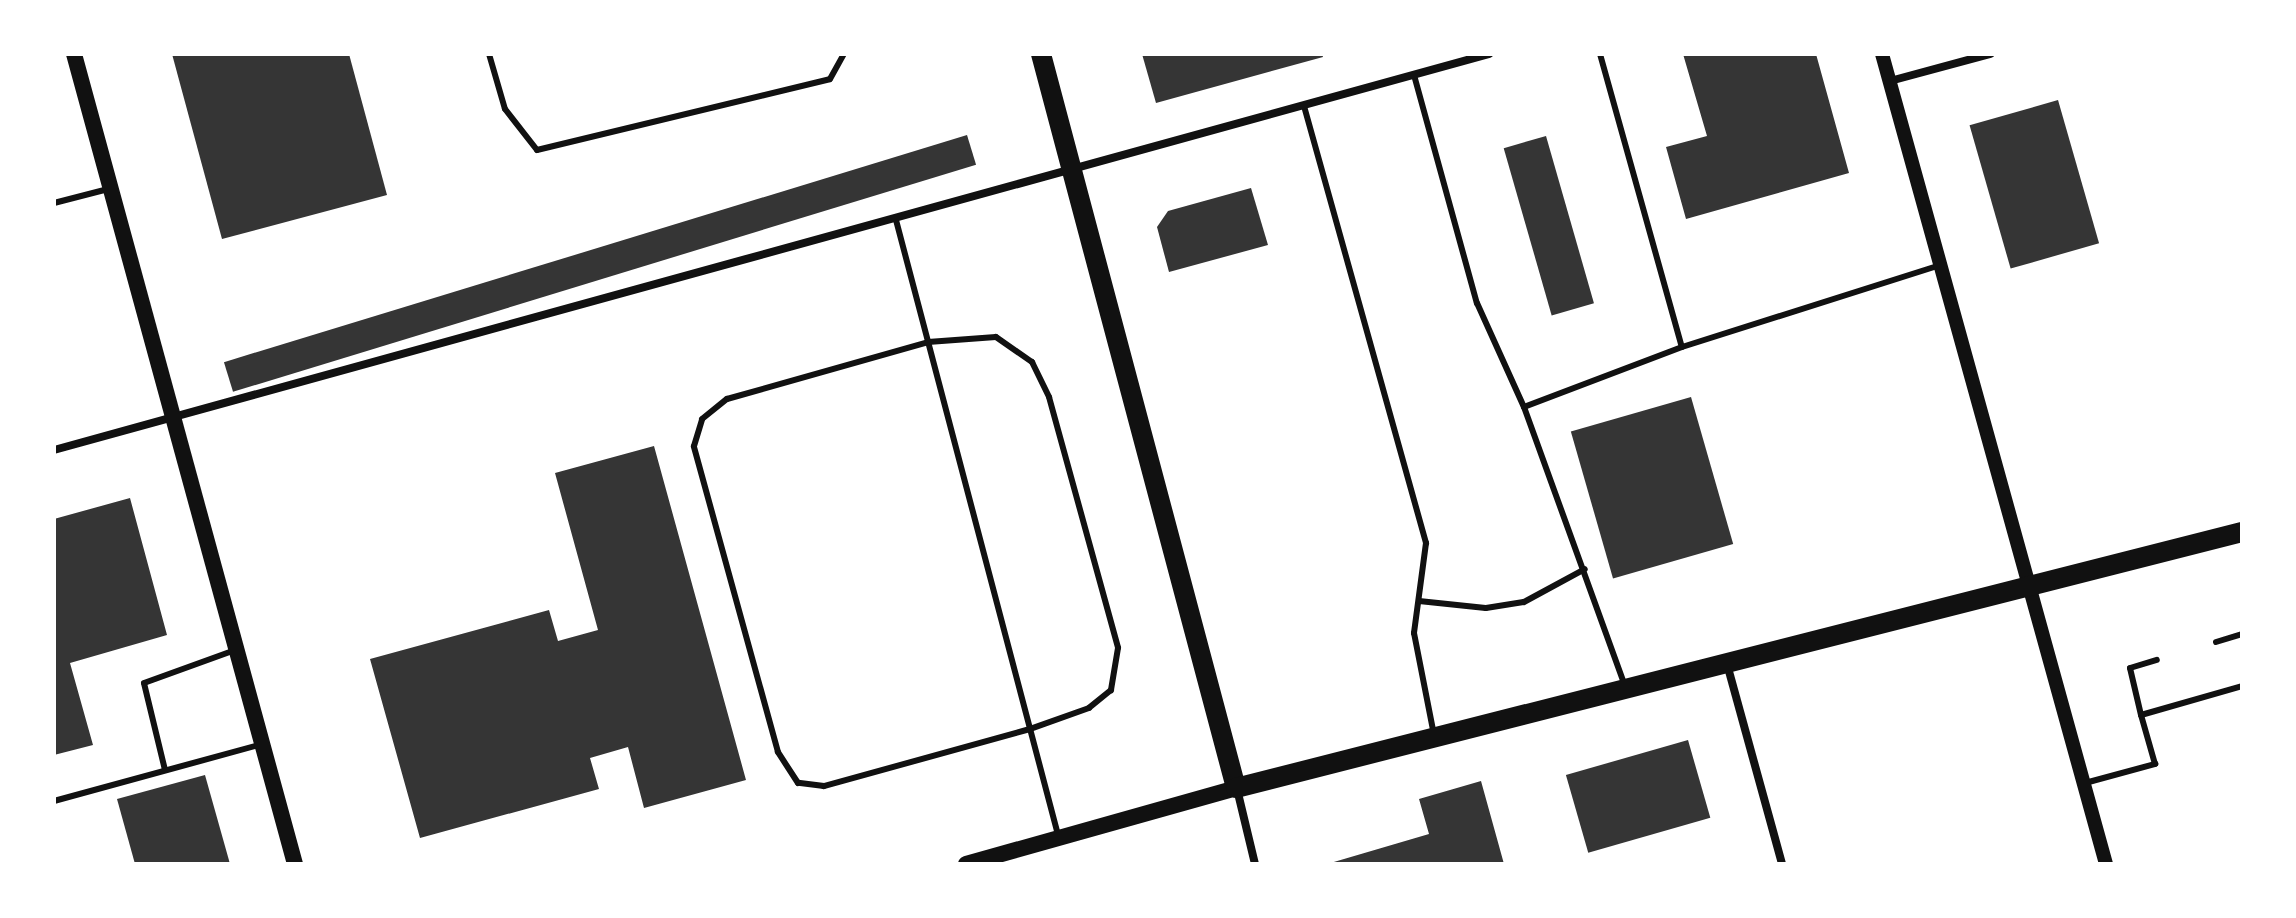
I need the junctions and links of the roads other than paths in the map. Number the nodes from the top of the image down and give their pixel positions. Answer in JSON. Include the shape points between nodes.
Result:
{"nodes":[{"id":1,"x":74,"y":54,"type":"edge"},
{"id":2,"x":489,"y":54,"type":"edge"},
{"id":3,"x":844,"y":54,"type":"edge"},
{"id":4,"x":1041,"y":54,"type":"edge"},
{"id":5,"x":1489,"y":54,"type":"edge"},
{"id":6,"x":1600,"y":54,"type":"edge"},
{"id":7,"x":1882,"y":54,"type":"edge"},
{"id":8,"x":1990,"y":54,"type":"edge"},
{"id":9,"x":1414,"y":75,"type":"junction"},
{"id":10,"x":1890,"y":81,"type":"junction"},
{"id":11,"x":1304,"y":106,"type":"junction"},
{"id":12,"x":1072,"y":171,"type":"junction"},
{"id":13,"x":111,"y":188,"type":"junction"},
{"id":14,"x":54,"y":203,"type":"edge"},
{"id":15,"x":896,"y":220,"type":"junction"},
{"id":16,"x":1941,"y":265,"type":"junction"},
{"id":17,"x":928,"y":342,"type":"junction"},
{"id":18,"x":1682,"y":347,"type":"junction"},
{"id":19,"x":1524,"y":407,"type":"junction"},
{"id":20,"x":174,"y":417,"type":"junction"},
{"id":21,"x":54,"y":450,"type":"edge"},
{"id":22,"x":2242,"y":532,"type":"edge"},
{"id":23,"x":1585,"y":569,"type":"junction"},
{"id":24,"x":2029,"y":586,"type":"junction"},
{"id":25,"x":1419,"y":601,"type":"junction"},
{"id":26,"x":2242,"y":634,"type":"edge"},
{"id":27,"x":2216,"y":642,"type":"dead end"},
{"id":28,"x":237,"y":649,"type":"junction"},
{"id":29,"x":2157,"y":660,"type":"dead end"},
{"id":30,"x":1727,"y":663,"type":"junction"},
{"id":31,"x":2242,"y":686,"type":"edge"},
{"id":32,"x":1626,"y":689,"type":"junction"},
{"id":33,"x":2141,"y":715,"type":"junction"},
{"id":34,"x":1030,"y":729,"type":"junction"},
{"id":35,"x":1434,"y":737,"type":"junction"},
{"id":36,"x":262,"y":744,"type":"junction"},
{"id":37,"x":165,"y":770,"type":"junction"},
{"id":38,"x":2085,"y":783,"type":"junction"},
{"id":39,"x":1236,"y":788,"type":"junction"},
{"id":40,"x":54,"y":801,"type":"edge"},
{"id":41,"x":1059,"y":838,"type":"junction"},
{"id":42,"x":295,"y":864,"type":"edge"},
{"id":43,"x":966,"y":864,"type":"edge"},
{"id":44,"x":1255,"y":864,"type":"edge"},
{"id":45,"x":1782,"y":864,"type":"edge"},
{"id":46,"x":2106,"y":864,"type":"edge"}],
"edges":[{"from":1,"to":13,"type":"main road"},
{"from":2,"to":3,"type":"lane","via":[[505,109],[537,150],[830,79]]},
{"from":4,"to":12,"type":"main road"},
{"from":5,"to":9,"type":"street"},
{"from":6,"to":18,"type":"lane"},
{"from":7,"to":10,"type":"street"},
{"from":8,"to":10,"type":"street"},
{"from":9,"to":11,"type":"street"},
{"from":9,"to":19,"type":"lane","via":[[1477,303]]},
{"from":10,"to":16,"type":"street"},
{"from":11,"to":12,"type":"street"},
{"from":11,"to":25,"type":"lane","via":[[1426,543]]},
{"from":12,"to":15,"type":"street"},
{"from":12,"to":39,"type":"main road"},
{"from":13,"to":14,"type":"lane"},
{"from":13,"to":20,"type":"main road"},
{"from":15,"to":17,"type":"lane"},
{"from":15,"to":20,"type":"street"},
{"from":16,"to":18,"type":"lane"},
{"from":16,"to":24,"type":"street"},
{"from":17,"to":34,"type":"lane"},
{"from":17,"to":34,"type":"lane","via":[[996,337],[1032,362],[1049,397],[1118,648],[1111,690],[1089,708]]},
{"from":17,"to":34,"type":"lane","via":[[727,399],[702,419],[694,446],[778,752],[798,783],[824,786]]},
{"from":18,"to":19,"type":"lane"},
{"from":19,"to":23,"type":"lane"},
{"from":20,"to":21,"type":"street"},
{"from":20,"to":28,"type":"main road"},
{"from":22,"to":24,"type":"main road"},
{"from":23,"to":25,"type":"lane","via":[[1524,602],[1486,608]]},
{"from":23,"to":32,"type":"lane"},
{"from":24,"to":30,"type":"main road"},
{"from":24,"to":38,"type":"street"},
{"from":25,"to":35,"type":"lane","via":[[1414,633]]},
{"from":26,"to":27,"type":"lane"},
{"from":28,"to":36,"type":"main road"},
{"from":28,"to":37,"type":"lane","via":[[144,683]]},
{"from":29,"to":33,"type":"lane","via":[[2130,668]]},
{"from":30,"to":32,"type":"main road"},
{"from":30,"to":45,"type":"street"},
{"from":31,"to":33,"type":"lane"},
{"from":32,"to":35,"type":"main road"},
{"from":33,"to":38,"type":"lane","via":[[2155,764]]},
{"from":34,"to":41,"type":"lane"},
{"from":35,"to":39,"type":"main road"},
{"from":36,"to":37,"type":"lane"},
{"from":36,"to":42,"type":"main road"},
{"from":37,"to":40,"type":"lane"},
{"from":38,"to":46,"type":"street"},
{"from":39,"to":41,"type":"main road"},
{"from":39,"to":44,"type":"street"},
{"from":41,"to":43,"type":"main road"}]}
